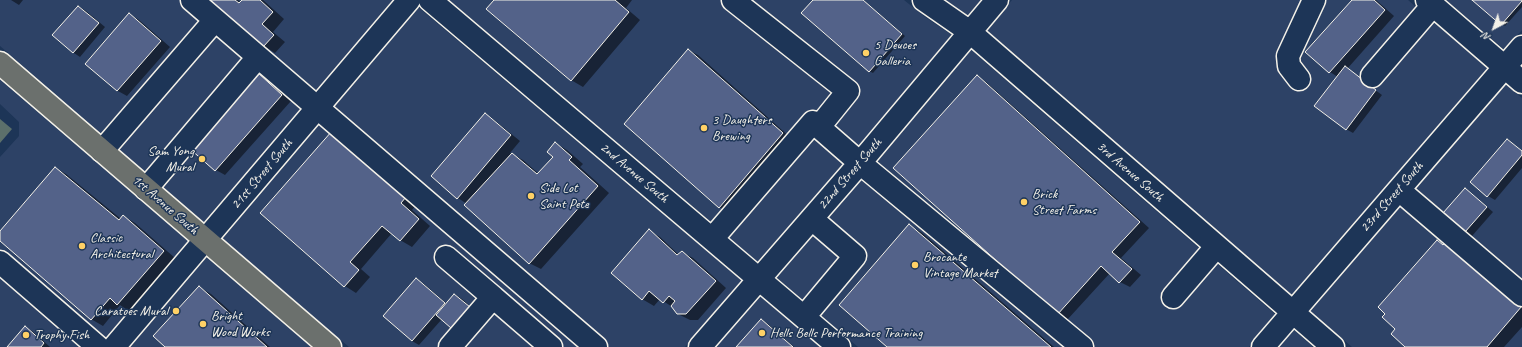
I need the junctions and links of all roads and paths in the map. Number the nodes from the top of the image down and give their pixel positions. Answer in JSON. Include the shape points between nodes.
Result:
{"nodes":[{"id":1,"x":192,"y":0,"type":"edge"},
{"id":2,"x":409,"y":0,"type":"edge"},
{"id":3,"x":430,"y":0,"type":"edge"},
{"id":4,"x":733,"y":0,"type":"edge"},
{"id":5,"x":924,"y":0,"type":"edge"},
{"id":6,"x":997,"y":0,"type":"edge"},
{"id":7,"x":1314,"y":0,"type":"edge"},
{"id":8,"x":1430,"y":2,"type":"edge"},
{"id":9,"x":215,"y":20,"type":"junction"},
{"id":10,"x":970,"y":32,"type":"junction"},
{"id":11,"x":1522,"y":47,"type":"edge"},
{"id":12,"x":258,"y":57,"type":"junction"},
{"id":13,"x":0,"y":63,"type":"edge"},
{"id":14,"x":1505,"y":67,"type":"junction"},
{"id":15,"x":1372,"y":76,"type":"dead end"},
{"id":16,"x":1299,"y":79,"type":"dead end"},
{"id":17,"x":1522,"y":82,"type":"edge"},
{"id":18,"x":317,"y":108,"type":"junction"},
{"id":19,"x":816,"y":124,"type":"junction"},
{"id":20,"x":102,"y":151,"type":"junction"},
{"id":21,"x":860,"y":163,"type":"junction"},
{"id":22,"x":146,"y":189,"type":"junction"},
{"id":23,"x":1399,"y":190,"type":"junction"},
{"id":24,"x":812,"y":219,"type":"junction"},
{"id":25,"x":712,"y":239,"type":"junction"},
{"id":26,"x":206,"y":240,"type":"junction"},
{"id":27,"x":1216,"y":247,"type":"junction"},
{"id":28,"x":446,"y":257,"type":"dead end"},
{"id":29,"x":0,"y":262,"type":"edge"},
{"id":30,"x":759,"y":279,"type":"junction"},
{"id":31,"x":1522,"y":295,"type":"edge"},
{"id":32,"x":493,"y":297,"type":"junction"},
{"id":33,"x":1173,"y":297,"type":"dead end"},
{"id":34,"x":1292,"y":313,"type":"junction"},
{"id":35,"x":804,"y":317,"type":"junction"},
{"id":36,"x":571,"y":326,"type":"junction"},
{"id":37,"x":455,"y":345,"type":"edge"},
{"id":38,"x":98,"y":347,"type":"edge"},
{"id":39,"x":114,"y":347,"type":"edge"},
{"id":40,"x":330,"y":347,"type":"edge"},
{"id":41,"x":551,"y":347,"type":"edge"},
{"id":42,"x":596,"y":347,"type":"edge"},
{"id":43,"x":700,"y":347,"type":"edge"},
{"id":44,"x":839,"y":347,"type":"edge"},
{"id":45,"x":1082,"y":347,"type":"edge"},
{"id":46,"x":1263,"y":347,"type":"edge"},
{"id":47,"x":1333,"y":347,"type":"edge"}],
"edges":[{"from":1,"to":9,"type":"street"},
{"from":2,"to":18,"type":"street","name":"21st Street South"},
{"from":3,"to":25,"type":"street","name":"2nd Avenue South"},
{"from":4,"to":19,"type":"street","via":[[848,91]]},
{"from":5,"to":10,"type":"street","name":"3rd Avenue South"},
{"from":6,"to":10,"type":"street","name":"22nd Street South"},
{"from":7,"to":16,"type":"street","via":[[1288,56],[1288,66]]},
{"from":8,"to":14,"type":"street"},
{"from":8,"to":15,"type":"street"},
{"from":9,"to":12,"type":"street"},
{"from":9,"to":20,"type":"street"},
{"from":10,"to":21,"type":"street","name":"22nd Street South"},
{"from":10,"to":27,"type":"street","name":"3rd Avenue South"},
{"from":11,"to":14,"type":"street","name":"23rd Street South"},
{"from":12,"to":18,"type":"street"},
{"from":12,"to":22,"type":"street"},
{"from":13,"to":20,"type":"main road","name":"1st Avenue South"},
{"from":14,"to":17,"type":"street"},
{"from":14,"to":23,"type":"street","name":"23rd Street South"},
{"from":18,"to":26,"type":"street","name":"21st Street South"},
{"from":18,"to":36,"type":"street"},
{"from":19,"to":21,"type":"street"},
{"from":19,"to":25,"type":"street"},
{"from":20,"to":22,"type":"main road","name":"1st Avenue South"},
{"from":21,"to":24,"type":"street","name":"22nd Street South"},
{"from":21,"to":45,"type":"street"},
{"from":22,"to":26,"type":"main road","name":"1st Avenue South"},
{"from":23,"to":31,"type":"street"},
{"from":23,"to":34,"type":"street","name":"23rd Street South"},
{"from":24,"to":30,"type":"street","name":"22nd Street South"},
{"from":24,"to":35,"type":"street","via":[[855,256]]},
{"from":25,"to":30,"type":"street","name":"2nd Avenue South"},
{"from":26,"to":39,"type":"street","name":"21st Street South"},
{"from":26,"to":40,"type":"main road","name":"1st Avenue South"},
{"from":27,"to":33,"type":"street"},
{"from":27,"to":34,"type":"street","name":"3rd Avenue South"},
{"from":28,"to":32,"type":"street"},
{"from":29,"to":38,"type":"street"},
{"from":30,"to":35,"type":"street","name":"2nd Avenue South"},
{"from":30,"to":43,"type":"street","name":"22nd Street South"},
{"from":32,"to":37,"type":"street"},
{"from":32,"to":41,"type":"street"},
{"from":34,"to":46,"type":"street","name":"23rd Street South"},
{"from":34,"to":47,"type":"street","name":"3rd Avenue South"},
{"from":35,"to":44,"type":"street","name":"2nd Avenue South"},
{"from":36,"to":41,"type":"street"},
{"from":36,"to":42,"type":"street"}]}
